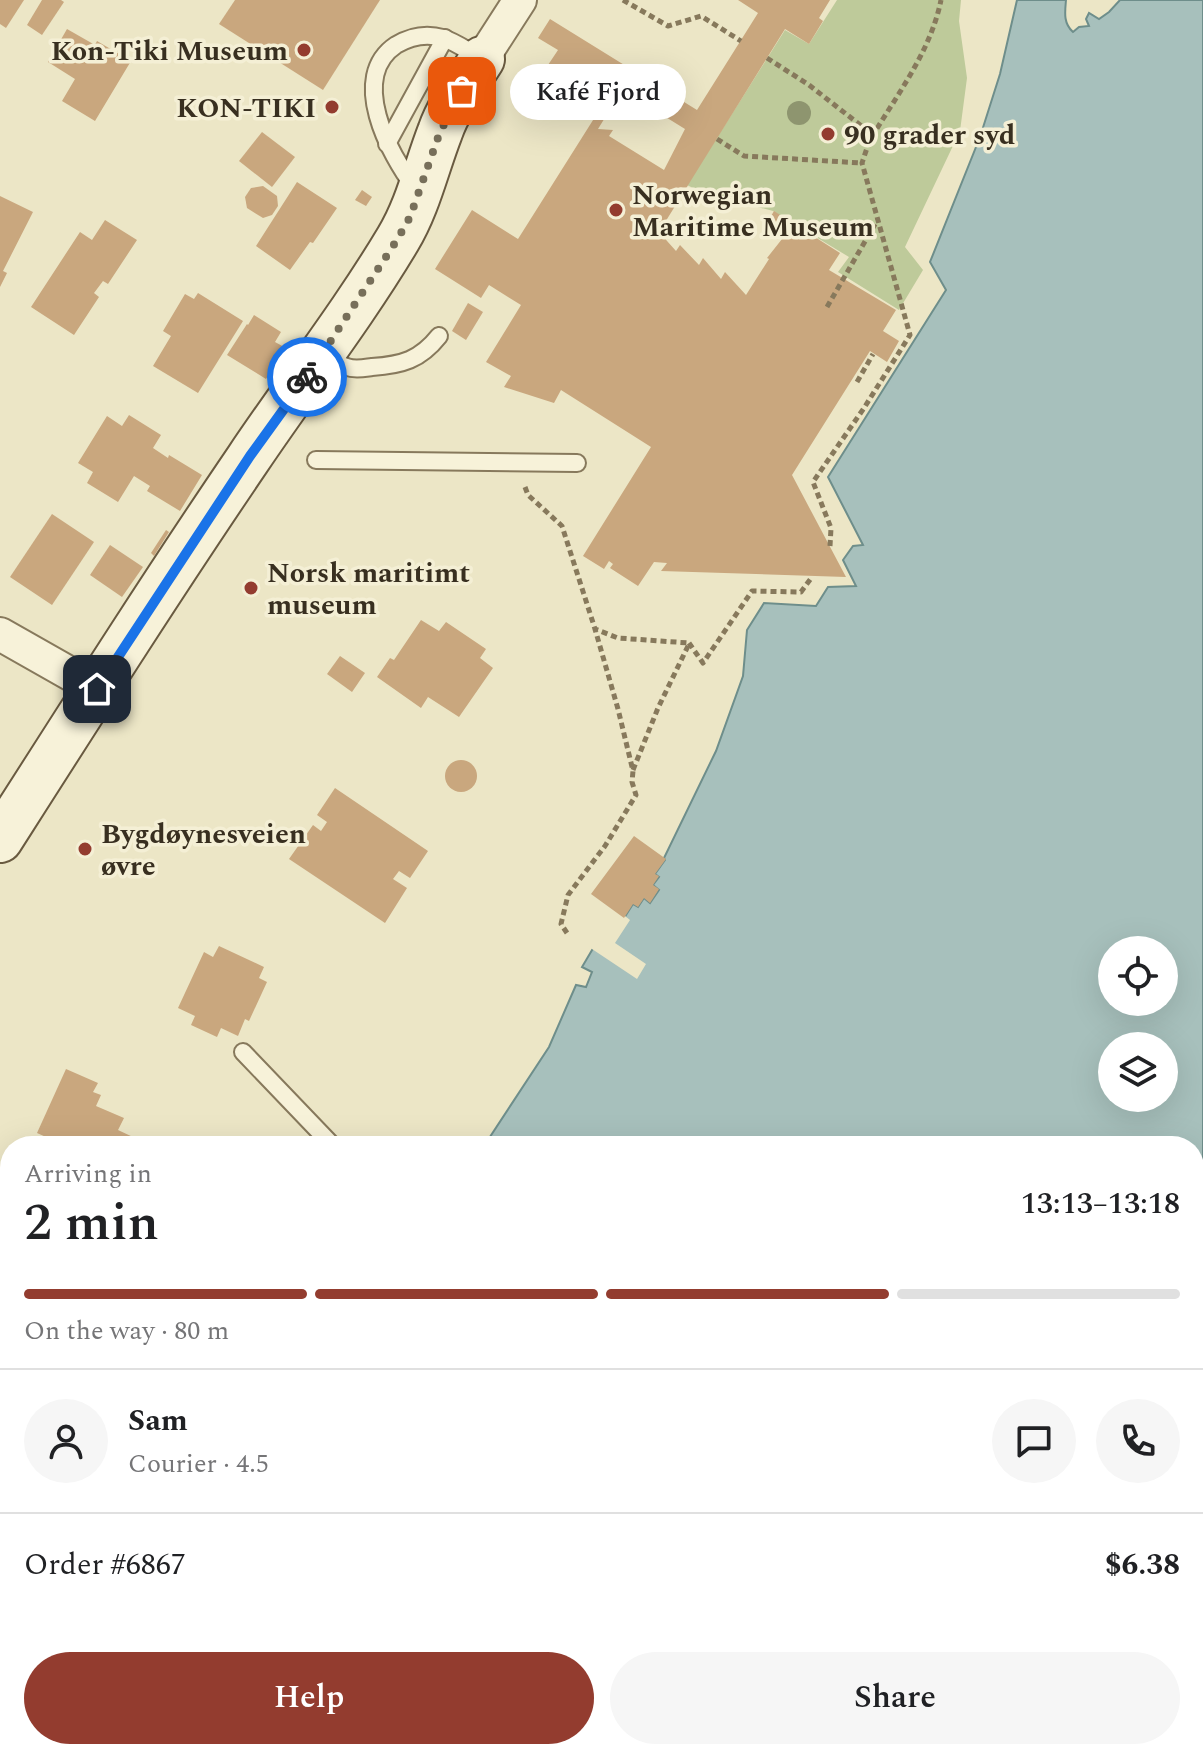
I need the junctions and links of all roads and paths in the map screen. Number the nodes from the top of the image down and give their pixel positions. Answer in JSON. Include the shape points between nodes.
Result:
{"nodes":[{"id":1,"x":520,"y":0,"type":"edge"},
{"id":2,"x":623,"y":0,"type":"edge"},
{"id":3,"x":941,"y":0,"type":"edge"},
{"id":4,"x":445,"y":38,"type":"junction"},
{"id":5,"x":741,"y":41,"type":"dead end"},
{"id":6,"x":767,"y":58,"type":"dead end"},
{"id":7,"x":482,"y":59,"type":"junction"},
{"id":8,"x":873,"y":135,"type":"junction"},
{"id":9,"x":717,"y":139,"type":"dead end"},
{"id":10,"x":387,"y":144,"type":"junction"},
{"id":11,"x":862,"y":163,"type":"junction"},
{"id":12,"x":419,"y":193,"type":"junction"},
{"id":13,"x":878,"y":219,"type":"junction"},
{"id":14,"x":827,"y":307,"type":"dead end"},
{"id":15,"x":439,"y":336,"type":"dead end"},
{"id":16,"x":873,"y":354,"type":"dead end"},
{"id":17,"x":322,"y":356,"type":"junction"},
{"id":18,"x":857,"y":382,"type":"dead end"},
{"id":19,"x":316,"y":460,"type":"dead end"},
{"id":20,"x":516,"y":462,"type":"junction"},
{"id":21,"x":577,"y":463,"type":"dead end"},
{"id":22,"x":830,"y":546,"type":"dead end"},
{"id":23,"x":812,"y":577,"type":"dead end"},
{"id":24,"x":595,"y":629,"type":"junction"},
{"id":25,"x":0,"y":634,"type":"edge"},
{"id":26,"x":689,"y":643,"type":"junction"},
{"id":27,"x":97,"y":689,"type":"junction"},
{"id":28,"x":633,"y":771,"type":"junction"},
{"id":29,"x":0,"y":840,"type":"edge"},
{"id":30,"x":567,"y":933,"type":"dead end"},
{"id":31,"x":243,"y":1052,"type":"dead end"},
{"id":32,"x":323,"y":1136,"type":"edge"}],
"edges":[{"from":1,"to":7,"type":"street"},
{"from":2,"to":5,"type":"path","via":[[668,26],[701,16]]},
{"from":3,"to":8,"type":"path","via":[[925,49]]},
{"from":4,"to":7,"type":"lane"},
{"from":4,"to":10,"type":"lane"},
{"from":4,"to":10,"type":"lane","via":[[409,37],[380,62],[374,101]]},
{"from":6,"to":8,"type":"path"},
{"from":7,"to":12,"type":"street","via":[[440,132]]},
{"from":8,"to":11,"type":"path"},
{"from":9,"to":11,"type":"path","via":[[744,156]]},
{"from":10,"to":12,"type":"lane"},
{"from":11,"to":13,"type":"path"},
{"from":12,"to":17,"type":"street","via":[[397,240]]},
{"from":13,"to":14,"type":"path"},
{"from":13,"to":22,"type":"path","via":[[910,335],[813,482],[831,528]]},
{"from":15,"to":17,"type":"lane","via":[[429,349],[401,364],[347,368]]},
{"from":16,"to":18,"type":"path"},
{"from":17,"to":27,"type":"street"},
{"from":19,"to":20,"type":"lane"},
{"from":20,"to":21,"type":"lane"},
{"from":20,"to":24,"type":"path","via":[[528,495],[562,526]]},
{"from":23,"to":26,"type":"path","via":[[801,592],[752,591],[703,663]]},
{"from":24,"to":26,"type":"path","via":[[618,638]]},
{"from":24,"to":28,"type":"path"},
{"from":25,"to":27,"type":"street"},
{"from":26,"to":28,"type":"path"},
{"from":27,"to":29,"type":"street"},
{"from":28,"to":30,"type":"path","via":[[636,795],[568,895],[561,924]]},
{"from":31,"to":32,"type":"lane"}]}
